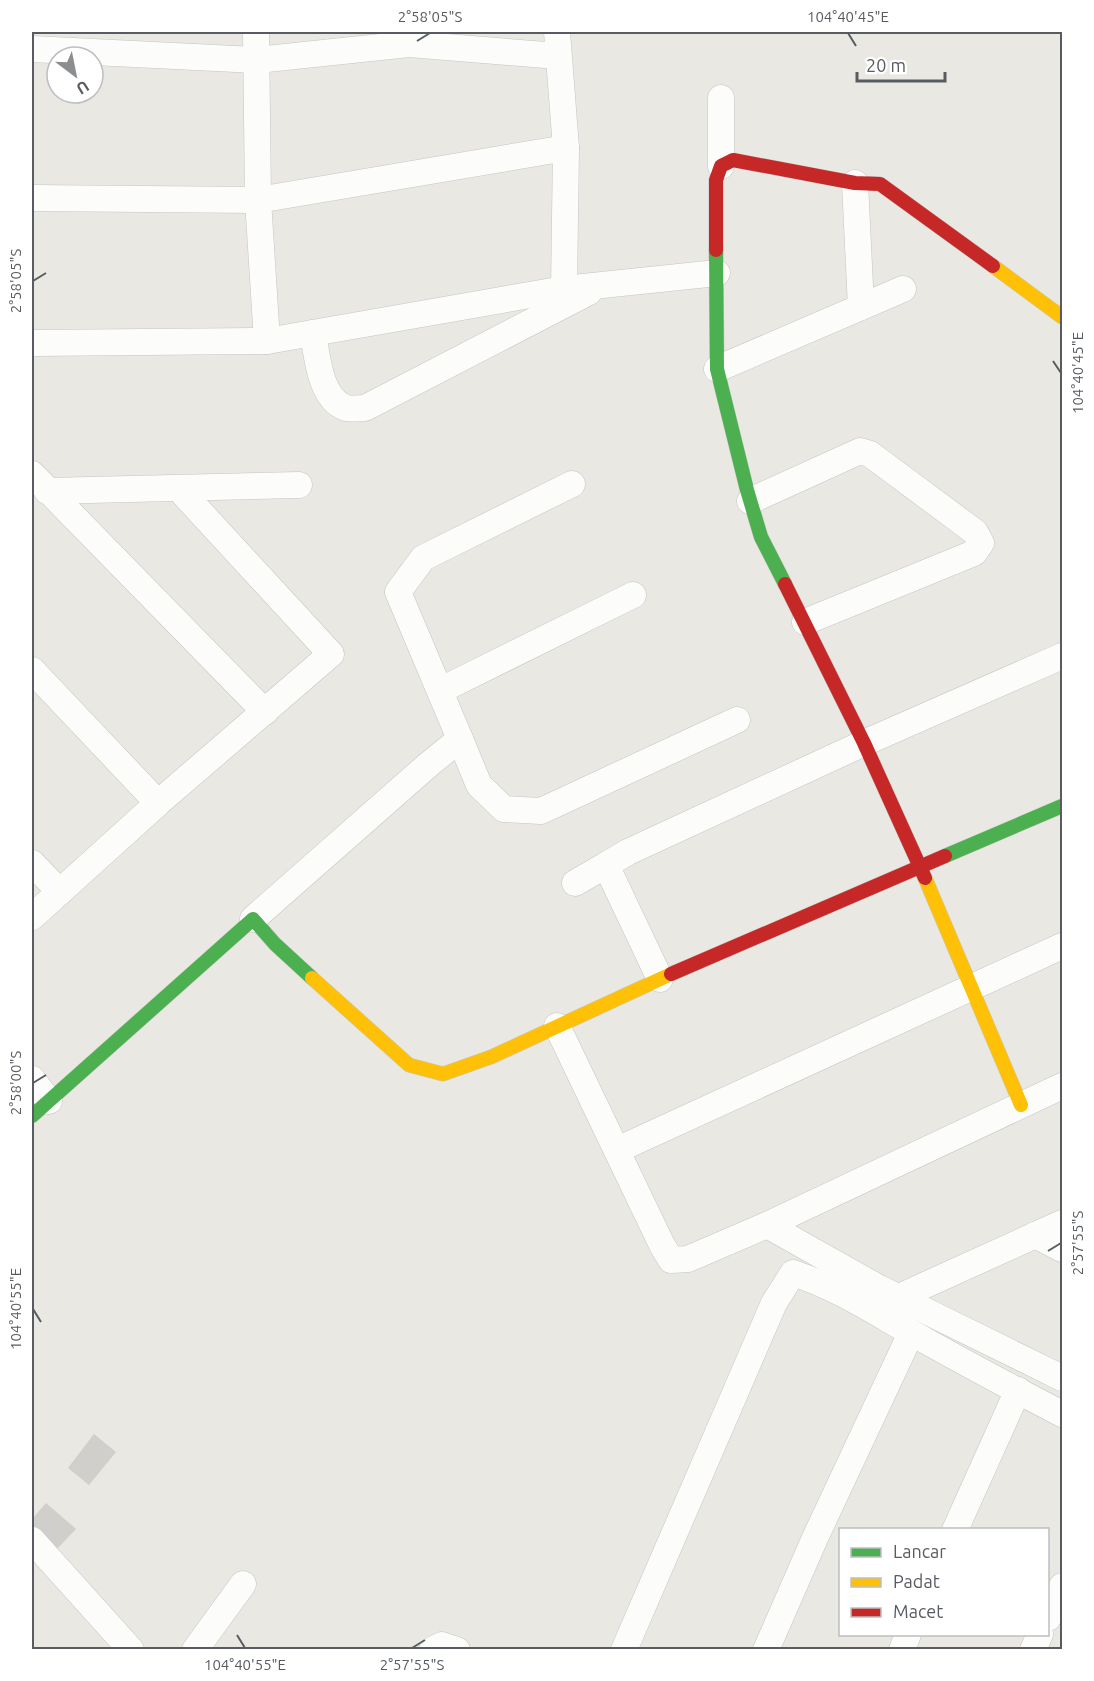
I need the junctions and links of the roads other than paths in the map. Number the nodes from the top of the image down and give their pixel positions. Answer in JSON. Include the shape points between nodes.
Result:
{"nodes":[{"id":1,"x":256,"y":32,"type":"edge"},
{"id":2,"x":409,"y":38,"type":"edge"},
{"id":3,"x":557,"y":44,"type":"edge"},
{"id":4,"x":32,"y":49,"type":"edge"},
{"id":5,"x":256,"y":60,"type":"junction"},
{"id":6,"x":721,"y":98,"type":"dead end"},
{"id":7,"x":566,"y":148,"type":"junction"},
{"id":8,"x":721,"y":166,"type":"junction"},
{"id":9,"x":855,"y":183,"type":"junction"},
{"id":10,"x":32,"y":198,"type":"edge"},
{"id":11,"x":258,"y":200,"type":"junction"},
{"id":12,"x":717,"y":273,"type":"junction"},
{"id":13,"x":604,"y":285,"type":"junction"},
{"id":14,"x":564,"y":289,"type":"junction"},
{"id":15,"x":903,"y":289,"type":"dead end"},
{"id":16,"x":861,"y":307,"type":"junction"},
{"id":17,"x":1062,"y":317,"type":"edge"},
{"id":18,"x":313,"y":333,"type":"junction"},
{"id":19,"x":267,"y":341,"type":"junction"},
{"id":20,"x":32,"y":343,"type":"edge"},
{"id":21,"x":717,"y":369,"type":"junction"},
{"id":22,"x":39,"y":483,"type":"edge"},
{"id":23,"x":572,"y":484,"type":"dead end"},
{"id":24,"x":299,"y":485,"type":"dead end"},
{"id":25,"x":179,"y":489,"type":"junction"},
{"id":26,"x":750,"y":501,"type":"junction"},
{"id":27,"x":633,"y":595,"type":"dead end"},
{"id":28,"x":805,"y":622,"type":"junction"},
{"id":29,"x":1062,"y":656,"type":"edge"},
{"id":30,"x":32,"y":670,"type":"edge"},
{"id":31,"x":441,"y":690,"type":"junction"},
{"id":32,"x":265,"y":712,"type":"junction"},
{"id":33,"x":737,"y":720,"type":"dead end"},
{"id":34,"x":460,"y":740,"type":"junction"},
{"id":35,"x":864,"y":743,"type":"junction"},
{"id":36,"x":158,"y":803,"type":"junction"},
{"id":37,"x":1062,"y":806,"type":"edge"},
{"id":38,"x":32,"y":862,"type":"edge"},
{"id":39,"x":606,"y":865,"type":"junction"},
{"id":40,"x":920,"y":866,"type":"junction"},
{"id":41,"x":575,"y":883,"type":"dead end"},
{"id":42,"x":60,"y":892,"type":"junction"},
{"id":43,"x":32,"y":917,"type":"edge"},
{"id":44,"x":253,"y":919,"type":"junction"},
{"id":45,"x":1062,"y":946,"type":"edge"},
{"id":46,"x":660,"y":979,"type":"junction"},
{"id":47,"x":972,"y":987,"type":"junction"},
{"id":48,"x":558,"y":1026,"type":"junction"},
{"id":49,"x":32,"y":1079,"type":"edge"},
{"id":50,"x":1062,"y":1086,"type":"edge"},
{"id":51,"x":1021,"y":1105,"type":"junction"},
{"id":52,"x":40,"y":1109,"type":"edge"},
{"id":53,"x":616,"y":1150,"type":"junction"},
{"id":54,"x":1062,"y":1222,"type":"edge"},
{"id":55,"x":767,"y":1225,"type":"junction"},
{"id":56,"x":1035,"y":1235,"type":"junction"},
{"id":57,"x":1062,"y":1249,"type":"edge"},
{"id":58,"x":899,"y":1298,"type":"junction"},
{"id":59,"x":911,"y":1333,"type":"junction"},
{"id":60,"x":1062,"y":1378,"type":"edge"},
{"id":61,"x":1018,"y":1390,"type":"junction"},
{"id":62,"x":1062,"y":1414,"type":"edge"},
{"id":63,"x":956,"y":1528,"type":"edge"},
{"id":64,"x":32,"y":1540,"type":"edge"},
{"id":65,"x":243,"y":1584,"type":"dead end"},
{"id":66,"x":1062,"y":1586,"type":"edge"},
{"id":67,"x":1049,"y":1614,"type":"edge"},
{"id":68,"x":908,"y":1636,"type":"edge"},
{"id":69,"x":1040,"y":1636,"type":"edge"},
{"id":70,"x":131,"y":1650,"type":"edge"},
{"id":71,"x":195,"y":1650,"type":"edge"},
{"id":72,"x":432,"y":1650,"type":"edge"},
{"id":73,"x":457,"y":1650,"type":"edge"},
{"id":74,"x":624,"y":1650,"type":"edge"},
{"id":75,"x":766,"y":1650,"type":"edge"},
{"id":76,"x":902,"y":1650,"type":"edge"},
{"id":77,"x":1033,"y":1650,"type":"edge"}],
"edges":[{"from":1,"to":5,"type":"street"},
{"from":2,"to":3,"type":"street"},
{"from":2,"to":5,"type":"street"},
{"from":3,"to":7,"type":"street"},
{"from":4,"to":5,"type":"street"},
{"from":5,"to":11,"type":"street"},
{"from":6,"to":8,"type":"street"},
{"from":7,"to":11,"type":"street"},
{"from":7,"to":14,"type":"street"},
{"from":8,"to":9,"type":"street","via":[[733,160]]},
{"from":8,"to":12,"type":"street","via":[[716,180]]},
{"from":9,"to":16,"type":"street"},
{"from":9,"to":17,"type":"street","via":[[880,184]]},
{"from":10,"to":11,"type":"street"},
{"from":11,"to":19,"type":"street"},
{"from":12,"to":13,"type":"street"},
{"from":12,"to":21,"type":"street"},
{"from":13,"to":14,"type":"street"},
{"from":13,"to":18,"type":"street","via":[[365,408],[347,408],[333,399],[322,380]]},
{"from":14,"to":18,"type":"street"},
{"from":15,"to":16,"type":"street"},
{"from":16,"to":21,"type":"street"},
{"from":18,"to":19,"type":"street"},
{"from":19,"to":20,"type":"street"},
{"from":21,"to":26,"type":"street"},
{"from":22,"to":25,"type":"street"},
{"from":22,"to":32,"type":"street"},
{"from":23,"to":31,"type":"street","via":[[423,558],[398,592]]},
{"from":24,"to":25,"type":"street"},
{"from":25,"to":32,"type":"street","via":[[331,654]]},
{"from":26,"to":28,"type":"street","via":[[761,537]]},
{"from":26,"to":28,"type":"street","via":[[860,451],[870,454],[975,532],[981,543],[974,553]]},
{"from":27,"to":31,"type":"street"},
{"from":28,"to":35,"type":"street"},
{"from":29,"to":35,"type":"street"},
{"from":30,"to":36,"type":"street"},
{"from":31,"to":34,"type":"street"},
{"from":32,"to":36,"type":"street"},
{"from":33,"to":34,"type":"street","via":[[542,811],[504,808],[479,785]]},
{"from":34,"to":44,"type":"street"},
{"from":35,"to":39,"type":"street"},
{"from":35,"to":40,"type":"street"},
{"from":36,"to":42,"type":"street"},
{"from":37,"to":40,"type":"street"},
{"from":38,"to":42,"type":"street"},
{"from":39,"to":41,"type":"street"},
{"from":39,"to":46,"type":"street"},
{"from":40,"to":46,"type":"street"},
{"from":40,"to":47,"type":"street"},
{"from":42,"to":43,"type":"street"},
{"from":44,"to":48,"type":"street","via":[[275,944],[409,1065],[443,1074]]},
{"from":44,"to":52,"type":"street"},
{"from":45,"to":47,"type":"street"},
{"from":46,"to":48,"type":"street"},
{"from":47,"to":51,"type":"street"},
{"from":47,"to":53,"type":"street"},
{"from":48,"to":53,"type":"street"},
{"from":49,"to":52,"type":"street"},
{"from":50,"to":51,"type":"street"},
{"from":51,"to":55,"type":"street"},
{"from":53,"to":55,"type":"street","via":[[671,1260],[688,1259]]},
{"from":54,"to":56,"type":"street"},
{"from":55,"to":58,"type":"street"},
{"from":56,"to":57,"type":"street"},
{"from":56,"to":58,"type":"street"},
{"from":58,"to":60,"type":"street"},
{"from":59,"to":61,"type":"street"},
{"from":59,"to":74,"type":"street","via":[[848,1295],[793,1273],[774,1303]]},
{"from":59,"to":75,"type":"street"},
{"from":61,"to":62,"type":"street"},
{"from":61,"to":63,"type":"street"},
{"from":64,"to":70,"type":"street"},
{"from":65,"to":71,"type":"street"},
{"from":66,"to":67,"type":"street"},
{"from":68,"to":76,"type":"street"},
{"from":69,"to":77,"type":"street"},
{"from":72,"to":73,"type":"street","via":[[442,1645]]}]}
